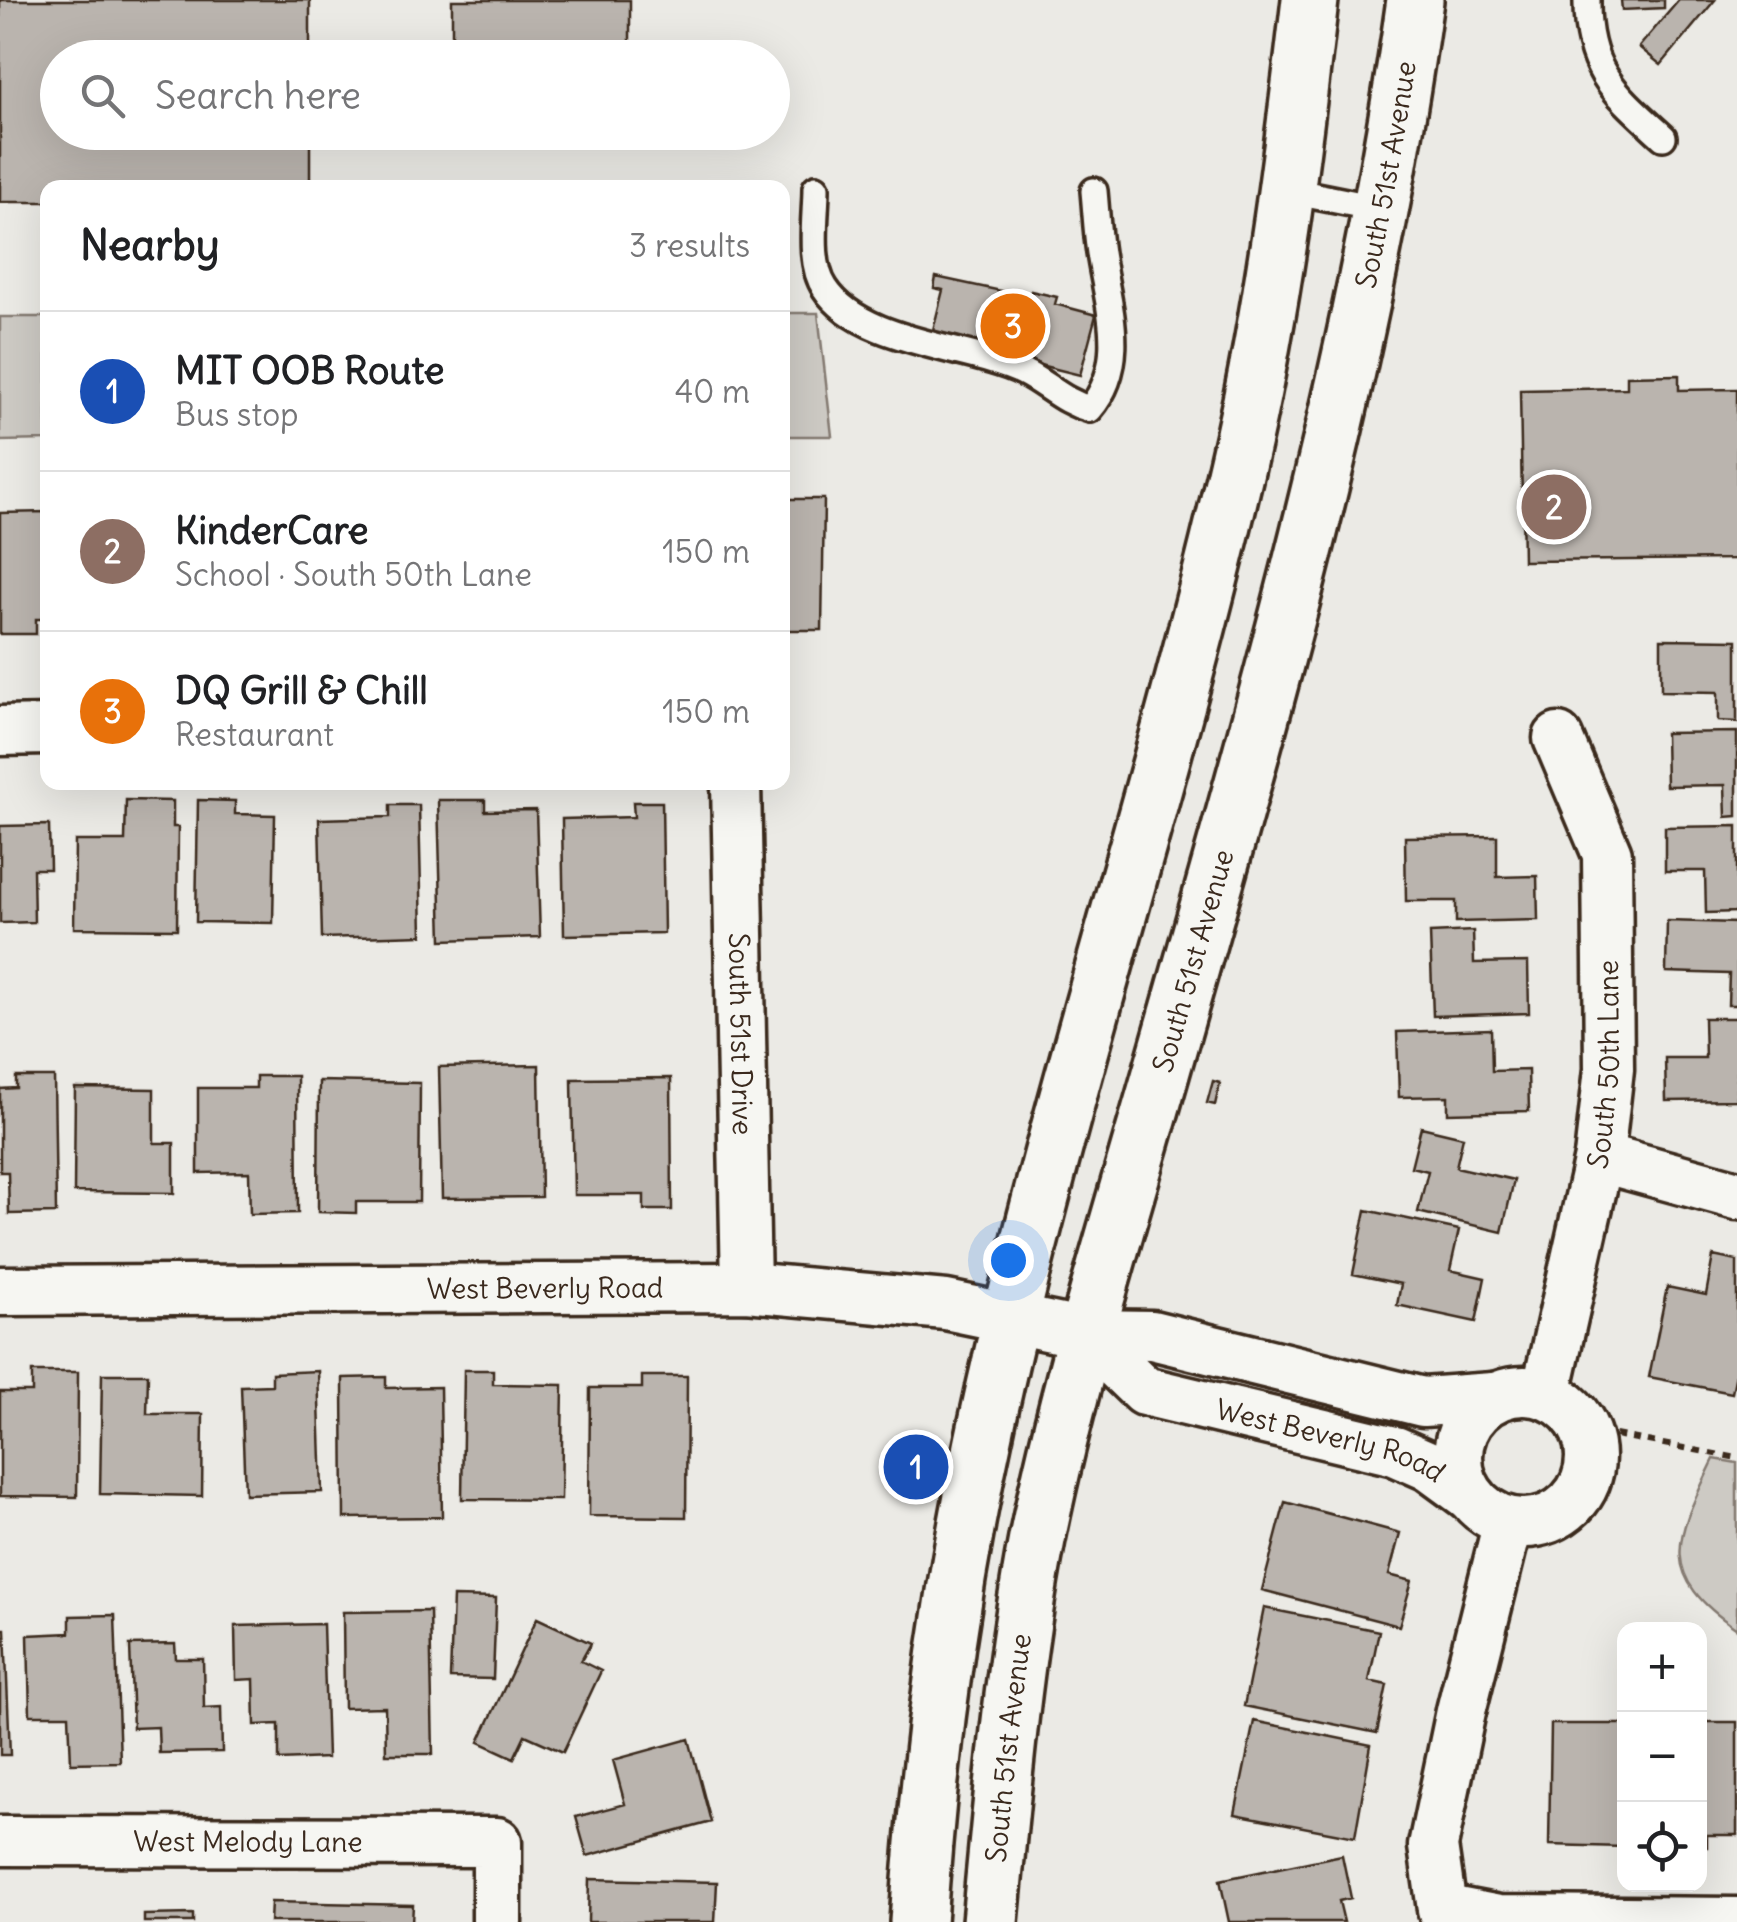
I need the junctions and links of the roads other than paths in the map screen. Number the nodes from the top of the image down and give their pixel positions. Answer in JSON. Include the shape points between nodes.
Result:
{"nodes":[{"id":1,"x":1310,"y":0,"type":"edge"},
{"id":2,"x":1414,"y":0,"type":"edge"},
{"id":3,"x":1587,"y":0,"type":"edge"},
{"id":4,"x":1664,"y":137,"type":"dead end"},
{"id":5,"x":816,"y":188,"type":"dead end"},
{"id":6,"x":1286,"y":190,"type":"junction"},
{"id":7,"x":1094,"y":191,"type":"dead end"},
{"id":8,"x":1380,"y":210,"type":"junction"},
{"id":9,"x":40,"y":730,"type":"edge"},
{"id":10,"x":0,"y":731,"type":"edge"},
{"id":11,"x":1558,"y":738,"type":"dead end"},
{"id":12,"x":736,"y":790,"type":"edge"},
{"id":13,"x":1599,"y":1157,"type":"junction"},
{"id":14,"x":1737,"y":1195,"type":"edge"},
{"id":15,"x":746,"y":1287,"type":"junction"},
{"id":16,"x":0,"y":1291,"type":"edge"},
{"id":17,"x":1011,"y":1316,"type":"junction"},
{"id":18,"x":1085,"y":1334,"type":"junction"},
{"id":19,"x":1546,"y":1393,"type":"junction"},
{"id":20,"x":1494,"y":1398,"type":"junction"},
{"id":21,"x":1489,"y":1509,"type":"junction"},
{"id":22,"x":0,"y":1842,"type":"edge"},
{"id":23,"x":497,"y":1922,"type":"edge"},
{"id":24,"x":918,"y":1922,"type":"edge"},
{"id":25,"x":990,"y":1922,"type":"edge"},
{"id":26,"x":1737,"y":1922,"type":"edge"}],
"edges":[{"from":1,"to":6,"type":"main road"},
{"from":2,"to":8,"type":"main road","name":"South 51st Avenue"},
{"from":3,"to":4,"type":"lane","via":[[1595,63],[1608,87]]},
{"from":5,"to":7,"type":"lane","via":[[816,258],[825,288],[852,311],[898,336],[1021,371],[1068,404],[1090,410],[1102,395],[1113,348],[1113,302],[1100,256]]},
{"from":6,"to":8,"type":"lane"},
{"from":6,"to":17,"type":"main road","via":[[1268,311],[1219,538]]},
{"from":8,"to":18,"type":"main road","name":"South 51st Avenue","via":[[1317,502]]},
{"from":9,"to":10,"type":"street"},
{"from":11,"to":13,"type":"street","name":"South 50th Lane","via":[[1607,854],[1609,1068]]},
{"from":12,"to":15,"type":"street","name":"South 51st Drive"},
{"from":13,"to":14,"type":"street"},
{"from":13,"to":19,"type":"street","name":"South 50th Lane"},
{"from":15,"to":16,"type":"street","name":"West Beverly Road"},
{"from":15,"to":17,"type":"street","name":"West Beverly Road"},
{"from":17,"to":18,"type":"street","name":"West Beverly Road"},
{"from":17,"to":24,"type":"main road","via":[[964,1542]]},
{"from":18,"to":20,"type":"street","name":"West Beverly Road","via":[[1152,1335],[1423,1402]]},
{"from":18,"to":21,"type":"street","name":"West Beverly Road","via":[[1144,1391],[1396,1451]]},
{"from":18,"to":25,"type":"main road","name":"South 51st Avenue","via":[[1024,1613]]},
{"from":19,"to":20,"type":"street","via":[[1519,1390]]},
{"from":19,"to":21,"type":"street","via":[[1584,1429],[1591,1461],[1580,1492],[1541,1521]]},
{"from":20,"to":21,"type":"street","via":[[1478,1408],[1458,1441],[1461,1479]]},
{"from":21,"to":26,"type":"street","via":[[1461,1711],[1433,1846],[1442,1909],[1499,1920]]},
{"from":22,"to":23,"type":"street","name":"West Melody Lane","via":[[497,1842]]}]}
